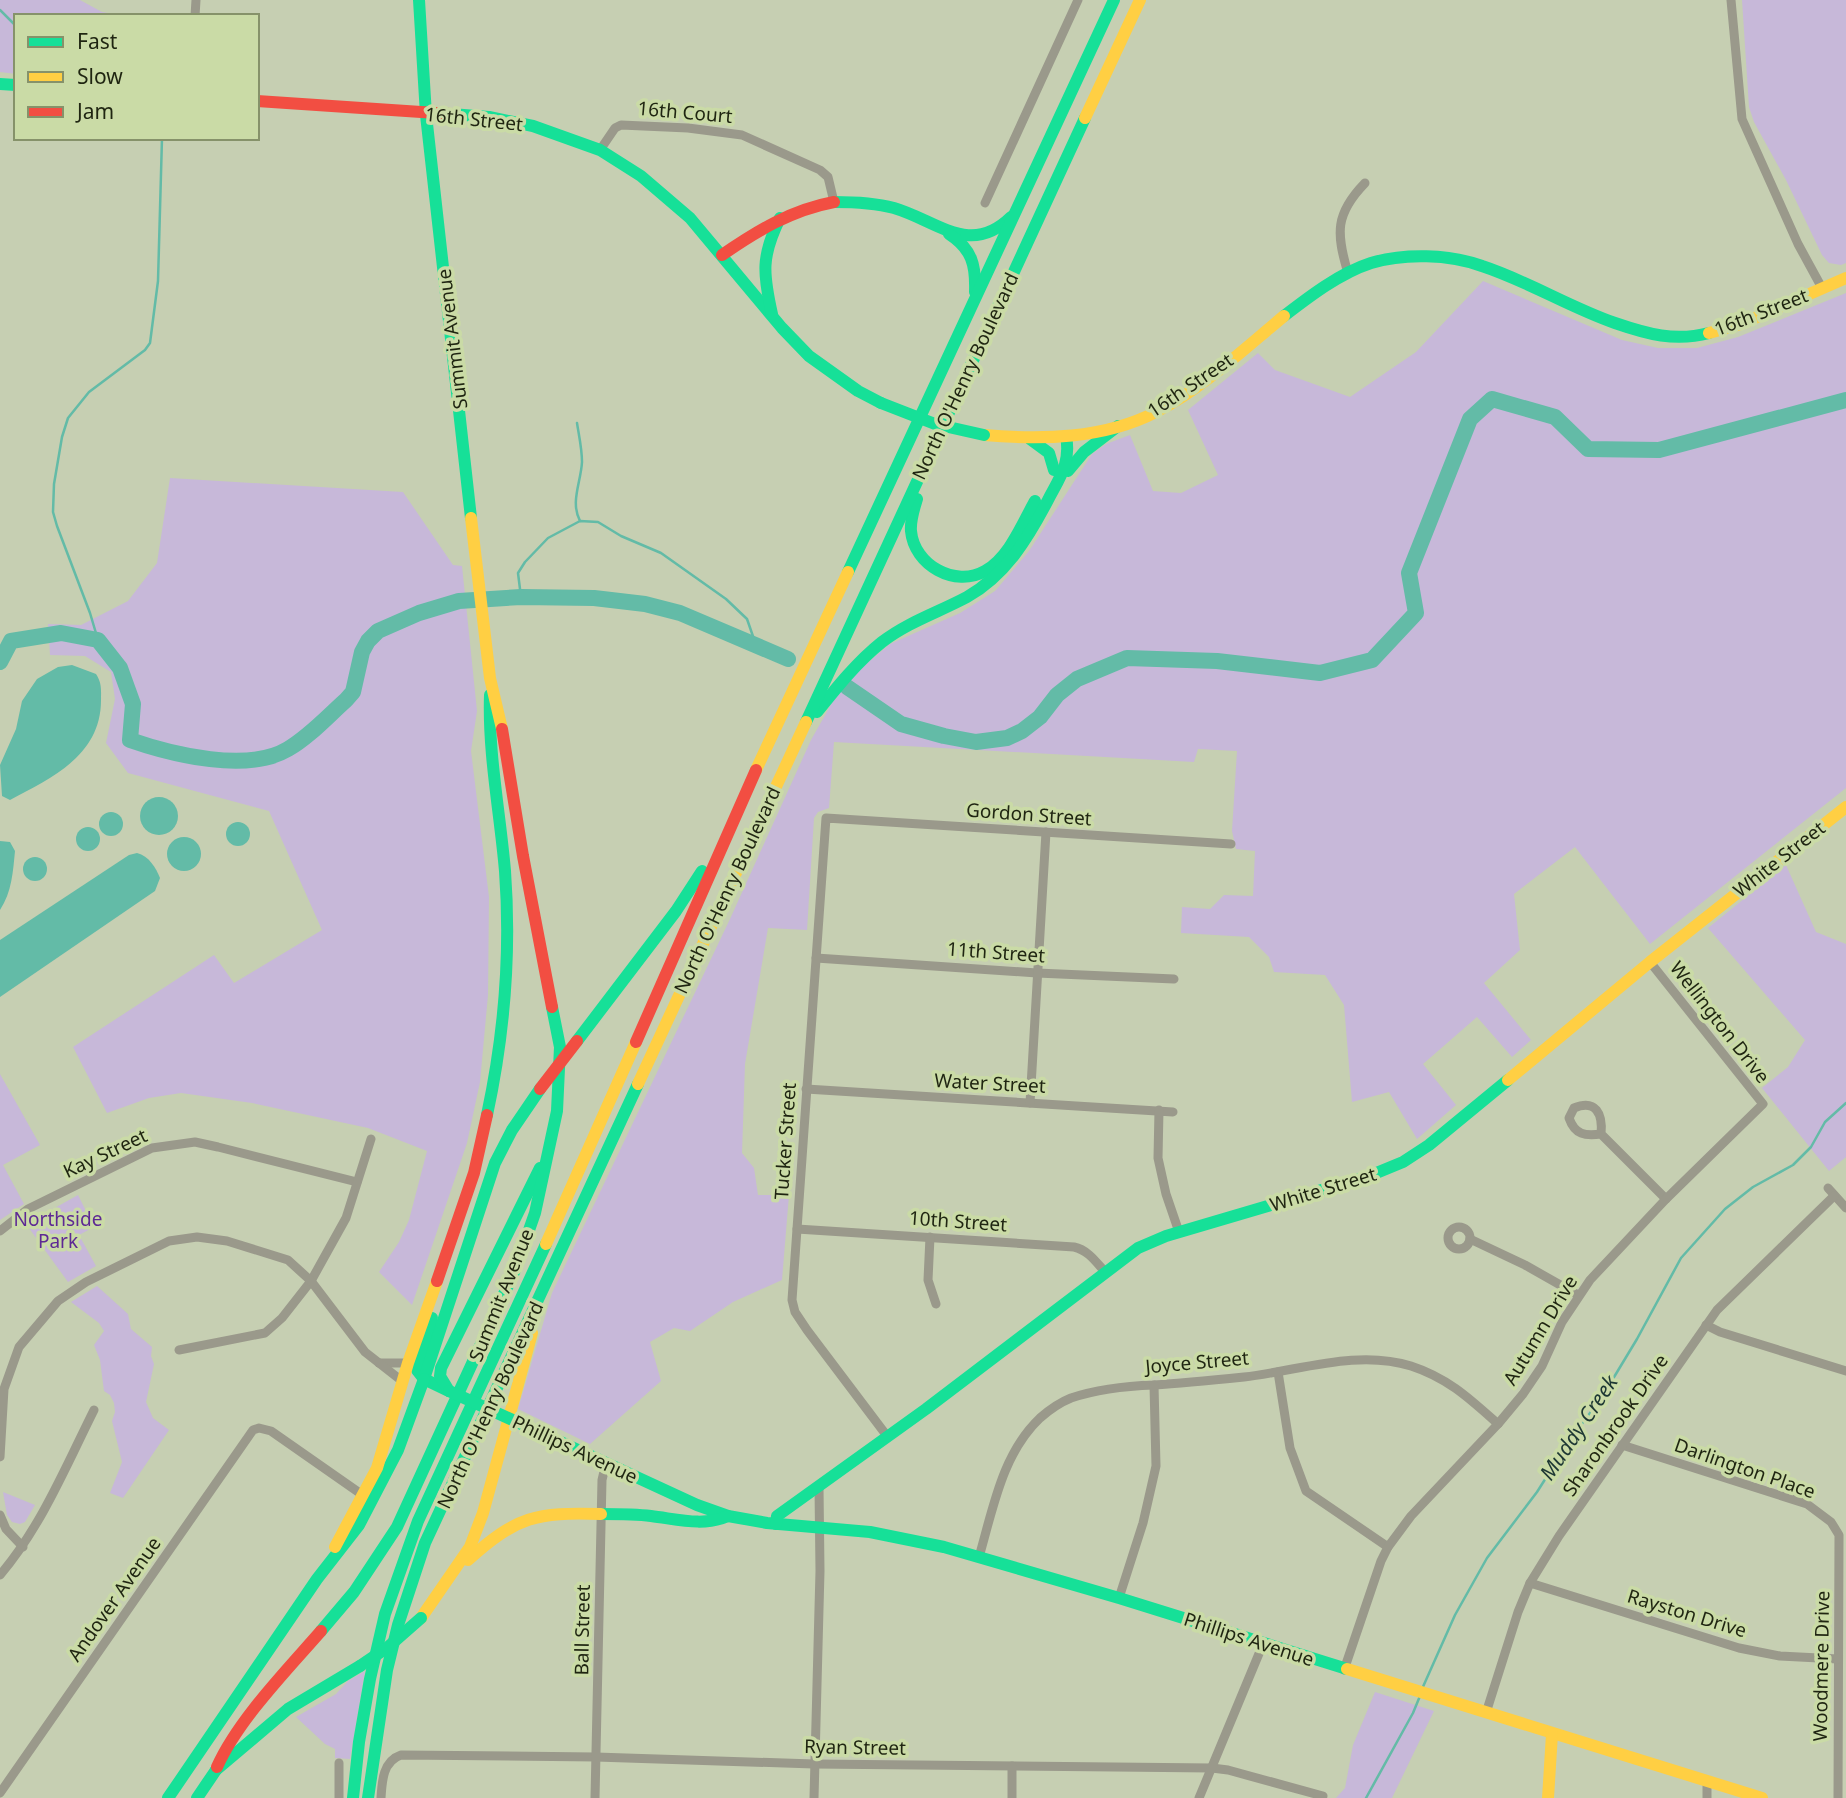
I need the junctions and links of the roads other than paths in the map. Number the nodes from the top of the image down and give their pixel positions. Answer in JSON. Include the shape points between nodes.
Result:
{"nodes":[{"id":1,"x":419,"y":0,"type":"edge"},
{"id":2,"x":1078,"y":0,"type":"edge"},
{"id":3,"x":1114,"y":0,"type":"edge"},
{"id":4,"x":1140,"y":0,"type":"edge"},
{"id":5,"x":1731,"y":0,"type":"edge"},
{"id":6,"x":259,"y":101,"type":"edge"},
{"id":7,"x":426,"y":113,"type":"junction"},
{"id":8,"x":600,"y":150,"type":"junction"},
{"id":9,"x":1365,"y":183,"type":"dead end"},
{"id":10,"x":834,"y":202,"type":"junction"},
{"id":11,"x":985,"y":203,"type":"dead end"},
{"id":12,"x":1016,"y":213,"type":"junction"},
{"id":13,"x":781,"y":217,"type":"junction"},
{"id":14,"x":920,"y":218,"type":"junction"},
{"id":15,"x":722,"y":255,"type":"junction"},
{"id":16,"x":1348,"y":273,"type":"junction"},
{"id":17,"x":1846,"y":278,"type":"edge"},
{"id":18,"x":1822,"y":288,"type":"junction"},
{"id":19,"x":975,"y":301,"type":"junction"},
{"id":20,"x":773,"y":318,"type":"junction"},
{"id":21,"x":1118,"y":426,"type":"junction"},
{"id":22,"x":1066,"y":436,"type":"junction"},
{"id":23,"x":1030,"y":439,"type":"junction"},
{"id":24,"x":936,"y":442,"type":"junction"},
{"id":25,"x":1054,"y":470,"type":"junction"},
{"id":26,"x":1055,"y":486,"type":"junction"},
{"id":27,"x":490,"y":678,"type":"junction"},
{"id":28,"x":797,"y":739,"type":"junction"},
{"id":29,"x":1846,"y":807,"type":"edge"},
{"id":30,"x":826,"y":818,"type":"joint"},
{"id":31,"x":729,"y":831,"type":"junction"},
{"id":32,"x":1046,"y":832,"type":"junction"},
{"id":33,"x":1231,"y":844,"type":"dead end"},
{"id":34,"x":816,"y":958,"type":"junction"},
{"id":35,"x":1650,"y":962,"type":"junction"},
{"id":36,"x":1037,"y":973,"type":"junction"},
{"id":37,"x":1174,"y":979,"type":"dead end"},
{"id":38,"x":806,"y":1089,"type":"junction"},
{"id":39,"x":1030,"y":1103,"type":"junction"},
{"id":40,"x":1763,"y":1104,"type":"joint"},
{"id":41,"x":1159,"y":1110,"type":"junction"},
{"id":42,"x":1172,"y":1112,"type":"dead end"},
{"id":43,"x":1601,"y":1134,"type":"dead end"},
{"id":44,"x":552,"y":1135,"type":"junction"},
{"id":45,"x":371,"y":1139,"type":"dead end"},
{"id":46,"x":357,"y":1182,"type":"junction"},
{"id":47,"x":1666,"y":1199,"type":"junction"},
{"id":48,"x":1846,"y":1208,"type":"edge"},
{"id":49,"x":797,"y":1228,"type":"junction"},
{"id":50,"x":0,"y":1231,"type":"edge"},
{"id":51,"x":1179,"y":1232,"type":"junction"},
{"id":52,"x":930,"y":1237,"type":"junction"},
{"id":53,"x":1470,"y":1239,"type":"dead end"},
{"id":54,"x":445,"y":1257,"type":"junction"},
{"id":55,"x":1106,"y":1273,"type":"junction"},
{"id":56,"x":311,"y":1281,"type":"junction"},
{"id":57,"x":547,"y":1284,"type":"junction"},
{"id":58,"x":1578,"y":1295,"type":"junction"},
{"id":59,"x":936,"y":1304,"type":"dead end"},
{"id":60,"x":1706,"y":1325,"type":"junction"},
{"id":61,"x":179,"y":1350,"type":"dead end"},
{"id":62,"x":377,"y":1363,"type":"junction"},
{"id":63,"x":408,"y":1363,"type":"junction"},
{"id":64,"x":1846,"y":1371,"type":"edge"},
{"id":65,"x":1278,"y":1372,"type":"junction"},
{"id":66,"x":424,"y":1379,"type":"junction"},
{"id":67,"x":402,"y":1381,"type":"junction"},
{"id":68,"x":1154,"y":1385,"type":"junction"},
{"id":69,"x":449,"y":1391,"type":"junction"},
{"id":70,"x":94,"y":1409,"type":"dead end"},
{"id":71,"x":1498,"y":1424,"type":"junction"},
{"id":72,"x":887,"y":1436,"type":"junction"},
{"id":73,"x":1622,"y":1445,"type":"junction"},
{"id":74,"x":0,"y":1457,"type":"edge"},
{"id":75,"x":607,"y":1464,"type":"junction"},
{"id":76,"x":820,"y":1487,"type":"junction"},
{"id":77,"x":364,"y":1496,"type":"junction"},
{"id":78,"x":601,"y":1514,"type":"junction"},
{"id":79,"x":0,"y":1515,"type":"edge"},
{"id":80,"x":728,"y":1516,"type":"junction"},
{"id":81,"x":776,"y":1524,"type":"junction"},
{"id":82,"x":820,"y":1527,"type":"junction"},
{"id":83,"x":1842,"y":1533,"type":"edge"},
{"id":84,"x":23,"y":1547,"type":"junction"},
{"id":85,"x":1388,"y":1547,"type":"junction"},
{"id":86,"x":979,"y":1557,"type":"junction"},
{"id":87,"x":453,"y":1574,"type":"junction"},
{"id":88,"x":0,"y":1575,"type":"edge"},
{"id":89,"x":317,"y":1579,"type":"junction"},
{"id":90,"x":1530,"y":1583,"type":"junction"},
{"id":91,"x":1119,"y":1598,"type":"junction"},
{"id":92,"x":1263,"y":1644,"type":"junction"},
{"id":93,"x":1839,"y":1659,"type":"junction"},
{"id":94,"x":1344,"y":1670,"type":"junction"},
{"id":95,"x":1486,"y":1713,"type":"junction"},
{"id":96,"x":1552,"y":1734,"type":"junction"},
{"id":97,"x":596,"y":1757,"type":"junction"},
{"id":98,"x":339,"y":1763,"type":"dead end"},
{"id":99,"x":814,"y":1764,"type":"junction"},
{"id":100,"x":1012,"y":1766,"type":"junction"},
{"id":101,"x":1212,"y":1768,"type":"junction"},
{"id":102,"x":216,"y":1770,"type":"junction"},
{"id":103,"x":184,"y":1775,"type":"junction"},
{"id":104,"x":1707,"y":1782,"type":"junction"},
{"id":105,"x":0,"y":1793,"type":"edge"},
{"id":106,"x":200,"y":1793,"type":"edge"},
{"id":107,"x":1323,"y":1797,"type":"edge"},
{"id":108,"x":168,"y":1798,"type":"edge"},
{"id":109,"x":339,"y":1798,"type":"edge"},
{"id":110,"x":353,"y":1798,"type":"edge"},
{"id":111,"x":368,"y":1798,"type":"edge"},
{"id":112,"x":380,"y":1798,"type":"edge"},
{"id":113,"x":595,"y":1798,"type":"edge"},
{"id":114,"x":814,"y":1798,"type":"edge"},
{"id":115,"x":1012,"y":1798,"type":"edge"},
{"id":116,"x":1199,"y":1798,"type":"edge"},
{"id":117,"x":1548,"y":1798,"type":"edge"},
{"id":118,"x":1707,"y":1798,"type":"edge"},
{"id":119,"x":1762,"y":1798,"type":"edge"},
{"id":120,"x":1838,"y":1798,"type":"edge"}],
"edges":[{"from":1,"to":7,"type":"main road","name":"Summit Avenue"},
{"from":2,"to":11,"type":"street"},
{"from":3,"to":12,"type":"main road","name":"North O'Henry Boulevard"},
{"from":4,"to":24,"type":"main road","name":"North O'Henry Boulevard"},
{"from":5,"to":18,"type":"street","via":[[1742,119]]},
{"from":6,"to":7,"type":"main road","name":"16th Street"},
{"from":7,"to":8,"type":"main road","name":"16th Street","via":[[511,121]]},
{"from":7,"to":27,"type":"main road","name":"Summit Avenue"},
{"from":8,"to":10,"type":"street","name":"16th Court","via":[[621,125],[742,135],[820,170],[828,177]]},
{"from":8,"to":15,"type":"main road","name":"16th Street","via":[[672,201]]},
{"from":9,"to":16,"type":"street","via":[[1343,210],[1339,224]]},
{"from":10,"to":13,"type":"main road"},
{"from":10,"to":14,"type":"main road","via":[[872,203]]},
{"from":12,"to":14,"type":"main road","via":[[997,230],[981,236],[964,235]]},
{"from":12,"to":19,"type":"main road","name":"North O'Henry Boulevard"},
{"from":13,"to":15,"type":"main road"},
{"from":13,"to":20,"type":"main road","via":[[763,253]]},
{"from":14,"to":19,"type":"main road","via":[[963,242],[976,271]]},
{"from":15,"to":20,"type":"main road","name":"16th Street"},
{"from":16,"to":18,"type":"main road","name":"16th Street","via":[[1381,261],[1412,257],[1481,265],[1652,337],[1690,338],[1741,324]]},
{"from":16,"to":21,"type":"main road","name":"16th Street","via":[[1302,302],[1203,381],[1156,412]]},
{"from":17,"to":18,"type":"main road","name":"16th Street"},
{"from":19,"to":31,"type":"main road","name":"North O'Henry Boulevard"},
{"from":20,"to":23,"type":"main road","name":"16th Street","bridge":true,"via":[[810,356],[881,403],[934,424]]},
{"from":21,"to":22,"type":"main road","name":"16th Street"},
{"from":21,"to":26,"type":"main road","via":[[1084,452]]},
{"from":22,"to":23,"type":"main road","name":"16th Street"},
{"from":22,"to":25,"type":"main road"},
{"from":22,"to":26,"type":"main road","via":[[1069,457]]},
{"from":23,"to":25,"type":"main road","via":[[1049,453]]},
{"from":24,"to":25,"type":"main road","via":[[912,518],[912,536],[928,566],[950,575],[984,572],[996,562]]},
{"from":24,"to":28,"type":"main road","name":"North O'Henry Boulevard"},
{"from":26,"to":28,"type":"main road","via":[[1019,550],[995,576],[970,597],[912,622],[880,642],[841,680]]},
{"from":27,"to":44,"type":"main road","name":"Summit Avenue","via":[[560,1047]]},
{"from":27,"to":54,"type":"main road","name":"Summit Avenue","via":[[489,726],[505,872],[504,1007],[495,1077],[474,1173]]},
{"from":28,"to":57,"type":"main road","name":"North O'Henry Boulevard"},
{"from":29,"to":35,"type":"main road","name":"White Street"},
{"from":30,"to":32,"type":"street","name":"Gordon Street"},
{"from":30,"to":34,"type":"street","name":"Tucker Street"},
{"from":31,"to":66,"type":"main road","name":"Summit Avenue","bridge":true,"via":[[676,911],[512,1130],[495,1163]]},
{"from":31,"to":110,"type":"main road","name":"North O'Henry Boulevard","via":[[418,1521],[385,1614],[359,1742]]},
{"from":32,"to":33,"type":"street","name":"Gordon Street"},
{"from":32,"to":36,"type":"street"},
{"from":34,"to":36,"type":"street","name":"11th Street"},
{"from":34,"to":38,"type":"street","name":"Tucker Street"},
{"from":35,"to":40,"type":"street","name":"Wellington Drive"},
{"from":35,"to":51,"type":"main road","name":"White Street","via":[[1429,1145],[1403,1161],[1369,1176]]},
{"from":36,"to":37,"type":"street","name":"11th Street"},
{"from":36,"to":39,"type":"street"},
{"from":38,"to":39,"type":"street","name":"Water Street"},
{"from":38,"to":49,"type":"street","name":"Tucker Street"},
{"from":39,"to":41,"type":"street","name":"Water Street"},
{"from":40,"to":47,"type":"street","name":"Autumn Drive"},
{"from":41,"to":42,"type":"street","name":"Water Street"},
{"from":41,"to":51,"type":"street","via":[[1158,1158]]},
{"from":43,"to":47,"type":"street"},
{"from":44,"to":69,"type":"main road","via":[[537,1175],[441,1368],[440,1376]]},
{"from":44,"to":102,"type":"main road","name":"Summit Avenue","via":[[535,1213],[515,1270],[397,1527],[354,1592],[263,1698]]},
{"from":45,"to":46,"type":"street"},
{"from":46,"to":50,"type":"street","name":"Kay Street","via":[[195,1142],[177,1144],[152,1148],[28,1209]]},
{"from":46,"to":56,"type":"street","via":[[346,1218]]},
{"from":47,"to":58,"type":"street","name":"Autumn Drive"},
{"from":48,"to":60,"type":"street","name":"Sharonbrook Drive","via":[[1831,1192]]},
{"from":49,"to":52,"type":"street","name":"10th Street"},
{"from":49,"to":72,"type":"street","name":"Tucker Street","via":[[795,1312]]},
{"from":51,"to":55,"type":"main road","name":"White Street","via":[[1138,1248]]},
{"from":52,"to":55,"type":"street","name":"10th Street","via":[[1082,1249]]},
{"from":52,"to":59,"type":"street","via":[[928,1280]]},
{"from":53,"to":58,"type":"street"},
{"from":54,"to":63,"type":"main road","name":"Summit Avenue"},
{"from":54,"to":66,"type":"main road","via":[[444,1278],[417,1366]]},
{"from":55,"to":72,"type":"main road","name":"White Street"},
{"from":56,"to":61,"type":"street","via":[[265,1333]]},
{"from":56,"to":62,"type":"street"},
{"from":56,"to":74,"type":"street","via":[[288,1261],[227,1241],[197,1237],[169,1241],[86,1282],[58,1301],[19,1347],[4,1389]]},
{"from":57,"to":87,"type":"main road","via":[[483,1513]]},
{"from":57,"to":111,"type":"main road","name":"North O'Henry Boulevard","via":[[425,1543],[387,1670]]},
{"from":58,"to":71,"type":"street","name":"Autumn Drive","via":[[1542,1366]]},
{"from":60,"to":64,"type":"street"},
{"from":60,"to":73,"type":"street","name":"Sharonbrook Drive"},
{"from":62,"to":63,"type":"street"},
{"from":62,"to":67,"type":"street"},
{"from":63,"to":67,"type":"main road","name":"Summit Avenue"},
{"from":65,"to":68,"type":"street","name":"Joyce Street"},
{"from":65,"to":71,"type":"street","name":"Joyce Street","via":[[1341,1361],[1380,1360],[1410,1366],[1460,1389]]},
{"from":65,"to":85,"type":"street","via":[[1290,1448],[1306,1491]]},
{"from":66,"to":69,"type":"main road","name":"Phillips Avenue"},
{"from":66,"to":89,"type":"main road","name":"Summit Avenue","via":[[376,1495]]},
{"from":67,"to":77,"type":"main road","name":"Summit Avenue","via":[[377,1468]]},
{"from":68,"to":86,"type":"street","name":"Joyce Street","via":[[1125,1385],[1069,1399],[1041,1417],[1018,1443],[1006,1469]]},
{"from":68,"to":91,"type":"street","via":[[1156,1466]]},
{"from":69,"to":75,"type":"main road","name":"Phillips Avenue","bridge":true},
{"from":70,"to":84,"type":"street"},
{"from":71,"to":85,"type":"street","name":"Autumn Drive","via":[[1411,1516]]},
{"from":72,"to":76,"type":"main road","name":"White Street"},
{"from":73,"to":83,"type":"street","name":"Darlington Place","via":[[1807,1504]]},
{"from":73,"to":90,"type":"street","name":"Sharonbrook Drive"},
{"from":75,"to":78,"type":"street","name":"Ball Street"},
{"from":75,"to":80,"type":"main road","name":"Phillips Avenue"},
{"from":76,"to":81,"type":"main road","name":"White Street","via":[[776,1516]]},
{"from":76,"to":82,"type":"street"},
{"from":77,"to":89,"type":"main road","name":"Summit Avenue"},
{"from":77,"to":105,"type":"street","name":"Andover Avenue","via":[[271,1432],[259,1428],[248,1434]]},
{"from":78,"to":80,"type":"main road","name":"Phillips Avenue","via":[[709,1522]]},
{"from":78,"to":87,"type":"main road","name":"Phillips Avenue","via":[[544,1514],[516,1522]]},
{"from":78,"to":97,"type":"street","name":"Ball Street"},
{"from":79,"to":84,"type":"street"},
{"from":80,"to":81,"type":"main road","name":"Phillips Avenue"},
{"from":81,"to":82,"type":"main road","name":"Phillips Avenue"},
{"from":82,"to":86,"type":"main road","name":"Phillips Avenue","via":[[897,1537]]},
{"from":82,"to":99,"type":"street"},
{"from":83,"to":93,"type":"street","name":"Woodmere Drive"},
{"from":84,"to":88,"type":"street"},
{"from":85,"to":94,"type":"street","name":"Autumn Drive"},
{"from":86,"to":91,"type":"main road","name":"Phillips Avenue"},
{"from":87,"to":102,"type":"main road","bridge":true,"via":[[421,1618],[388,1647],[288,1709]]},
{"from":89,"to":103,"type":"main road","name":"Summit Avenue"},
{"from":90,"to":93,"type":"street","name":"Rayston Drive","via":[[1739,1648]]},
{"from":90,"to":95,"type":"street","name":"Sharonbrook Drive"},
{"from":91,"to":92,"type":"main road","name":"Phillips Avenue"},
{"from":92,"to":94,"type":"main road","name":"Phillips Avenue"},
{"from":92,"to":101,"type":"street"},
{"from":93,"to":120,"type":"street","name":"Woodmere Drive"},
{"from":94,"to":95,"type":"main road","name":"Phillips Avenue"},
{"from":95,"to":96,"type":"main road","name":"Phillips Avenue"},
{"from":96,"to":104,"type":"main road","name":"Phillips Avenue"},
{"from":96,"to":117,"type":"main road"},
{"from":97,"to":99,"type":"street","name":"Ryan Street"},
{"from":97,"to":112,"type":"street","name":"Ryan Street","via":[[401,1755],[387,1765]]},
{"from":97,"to":113,"type":"street","name":"Ball Street"},
{"from":98,"to":109,"type":"street"},
{"from":99,"to":100,"type":"street","name":"Ryan Street"},
{"from":99,"to":114,"type":"street"},
{"from":100,"to":101,"type":"street","name":"Ryan Street"},
{"from":100,"to":115,"type":"street"},
{"from":101,"to":107,"type":"street","name":"Ryan Street"},
{"from":101,"to":116,"type":"street"},
{"from":102,"to":106,"type":"main road","name":"Summit Avenue"},
{"from":103,"to":106,"type":"main road"},
{"from":103,"to":108,"type":"main road","name":"Summit Avenue"},
{"from":104,"to":118,"type":"street"},
{"from":104,"to":119,"type":"main road","name":"Phillips Avenue"}]}
